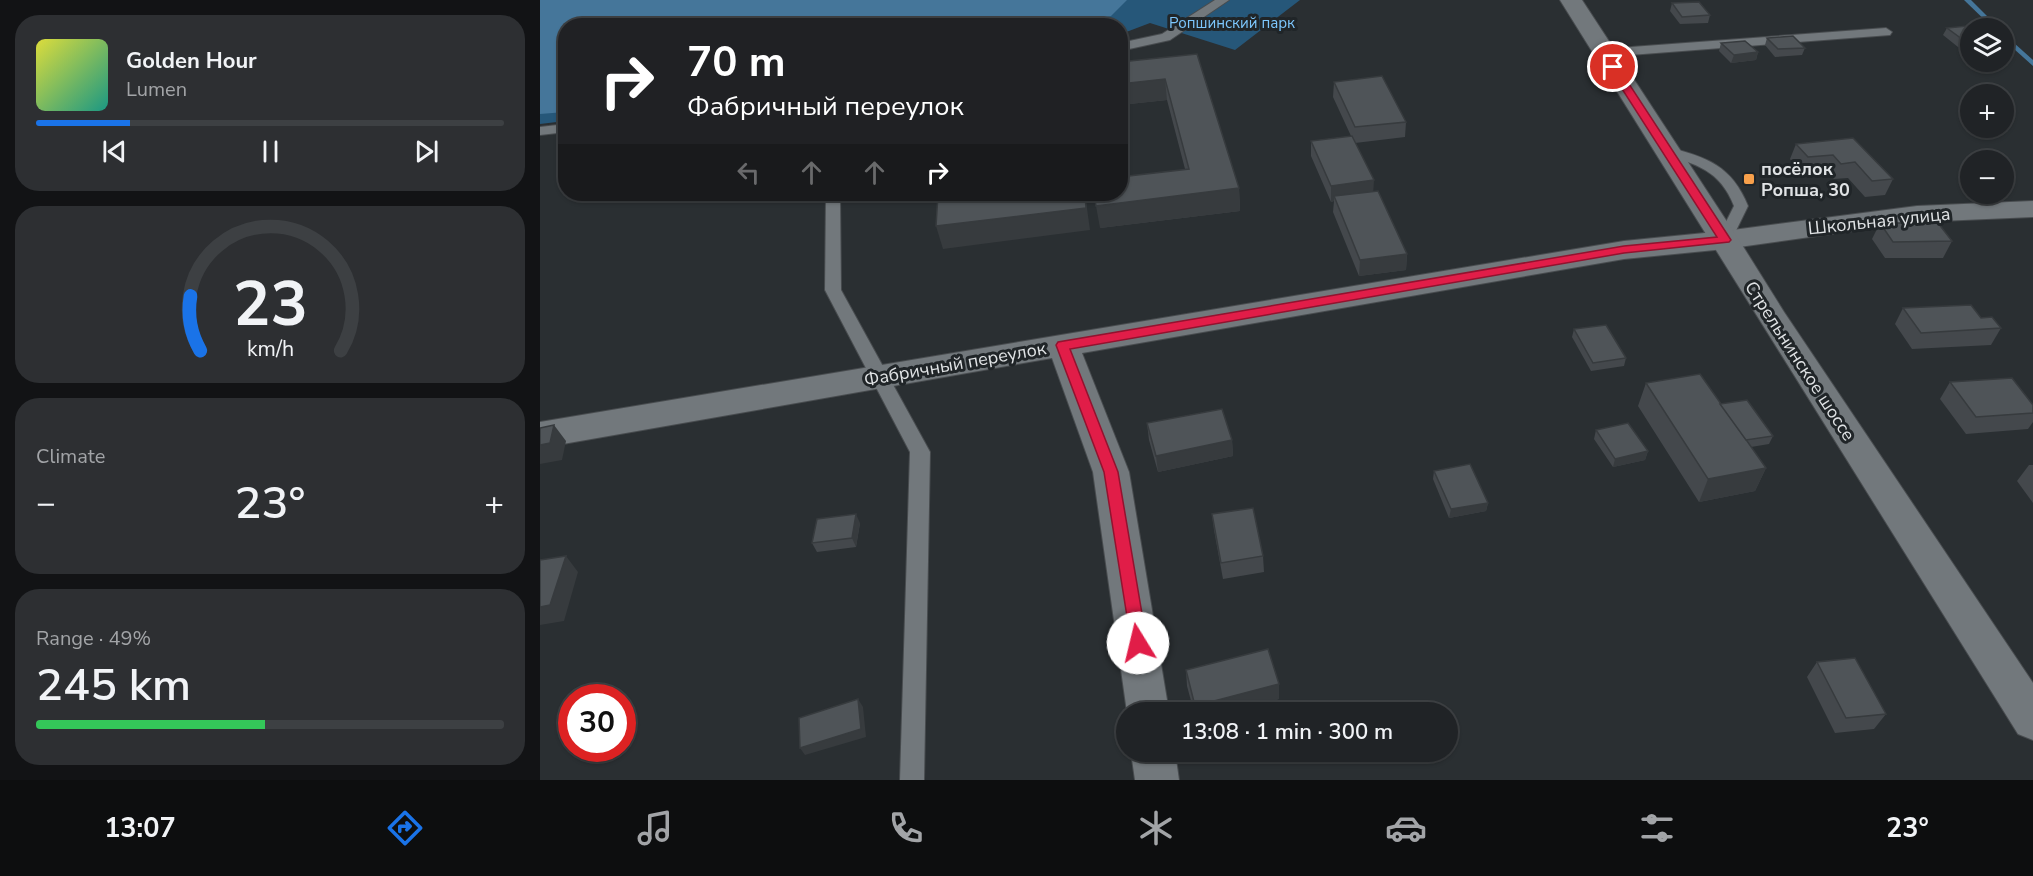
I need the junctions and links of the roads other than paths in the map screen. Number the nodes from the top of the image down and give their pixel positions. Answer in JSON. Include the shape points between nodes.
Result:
{"nodes":[{"id":1,"x":1223,"y":0,"type":"edge"},
{"id":2,"x":1571,"y":0,"type":"edge"},
{"id":3,"x":1886,"y":32,"type":"dead end"},
{"id":4,"x":1128,"y":45,"type":"edge"},
{"id":5,"x":1604,"y":53,"type":"junction"},
{"id":6,"x":558,"y":129,"type":"edge"},
{"id":7,"x":540,"y":131,"type":"edge"},
{"id":8,"x":1667,"y":151,"type":"junction"},
{"id":9,"x":833,"y":201,"type":"edge"},
{"id":10,"x":2033,"y":209,"type":"edge"},
{"id":11,"x":1725,"y":240,"type":"junction"},
{"id":12,"x":1063,"y":345,"type":"junction"},
{"id":13,"x":881,"y":376,"type":"junction"},
{"id":14,"x":540,"y":435,"type":"edge"},
{"id":15,"x":1146,"y":702,"type":"edge"},
{"id":16,"x":2033,"y":720,"type":"edge"},
{"id":17,"x":1154,"y":762,"type":"edge"},
{"id":18,"x":912,"y":780,"type":"edge"},
{"id":19,"x":1157,"y":780,"type":"edge"}],
"edges":[{"from":1,"to":4,"type":"lane","via":[[1166,37]]},
{"from":2,"to":5,"type":"street","name":"Стрельнинское шоссе"},
{"from":3,"to":5,"type":"lane"},
{"from":5,"to":8,"type":"street","name":"Стрельнинское шоссе"},
{"from":6,"to":7,"type":"lane"},
{"from":8,"to":11,"type":"street","name":"Стрельнинское шоссе"},
{"from":8,"to":11,"type":"lane","via":[[1721,172],[1732,183],[1741,206]]},
{"from":9,"to":13,"type":"lane","via":[[833,290]]},
{"from":10,"to":11,"type":"street","name":"Школьная улица","via":[[1917,214]]},
{"from":11,"to":12,"type":"street","name":"Фабричный переулок","via":[[1624,249]]},
{"from":11,"to":16,"type":"street","name":"Стрельнинское шоссе"},
{"from":12,"to":13,"type":"street","name":"Фабричный переулок"},
{"from":12,"to":15,"type":"street","via":[[1111,472]]},
{"from":13,"to":14,"type":"street","name":"Фабричный переулок"},
{"from":13,"to":18,"type":"lane","via":[[921,452]]},
{"from":17,"to":19,"type":"street"}]}
